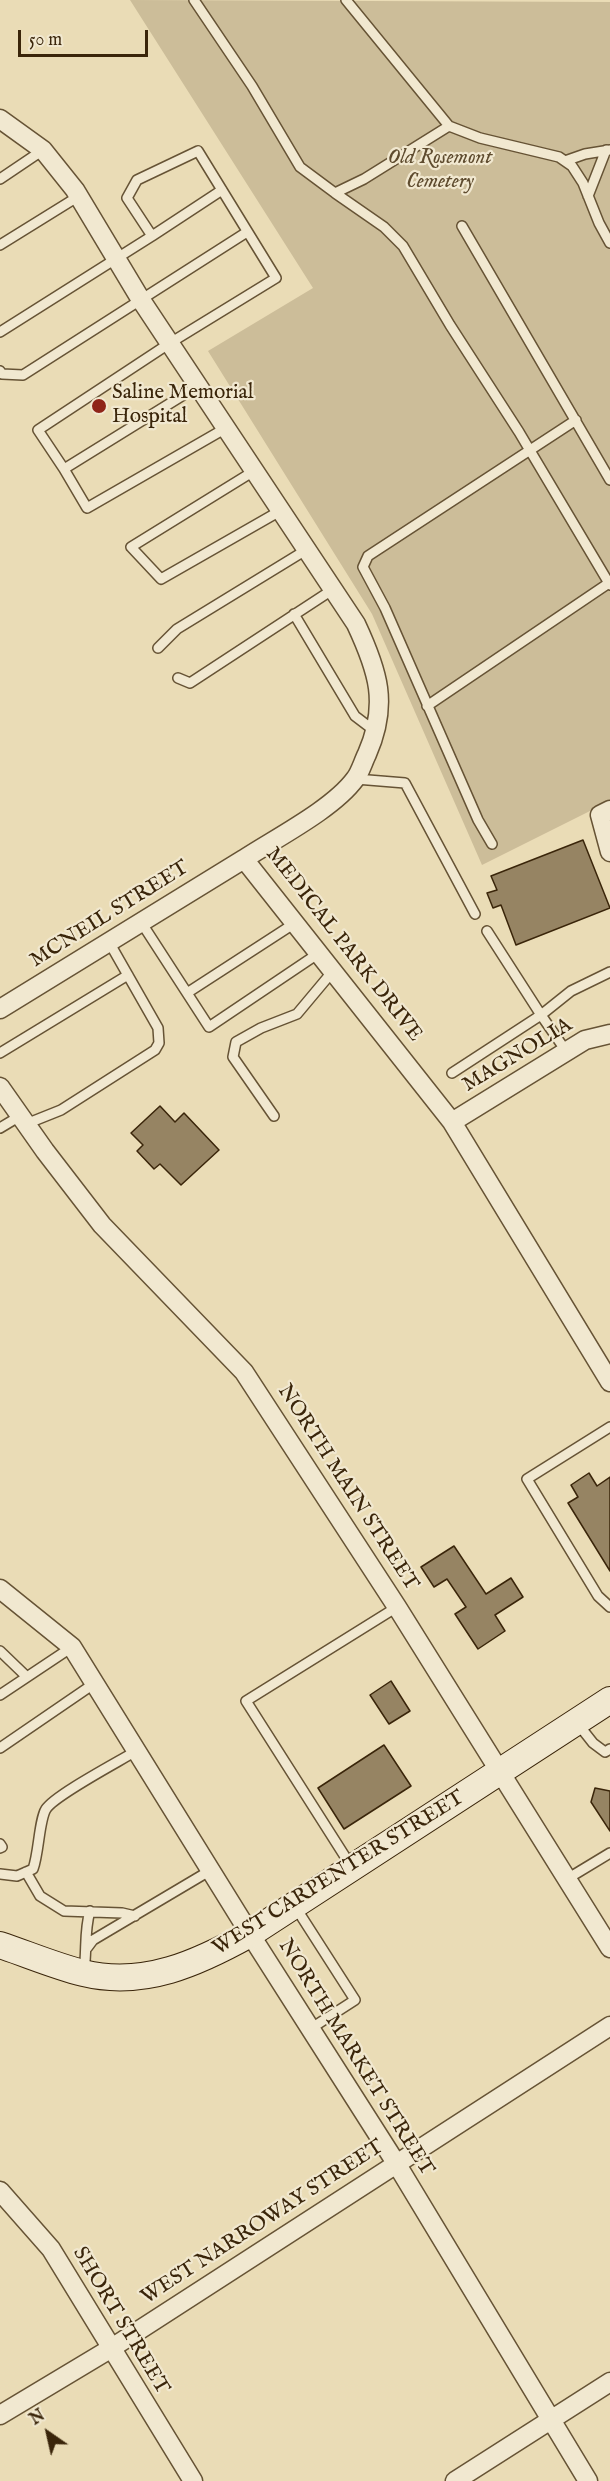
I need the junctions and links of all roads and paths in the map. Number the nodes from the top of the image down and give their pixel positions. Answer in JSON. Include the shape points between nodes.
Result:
{"nodes":[{"id":1,"x":194,"y":0,"type":"edge"},
{"id":2,"x":346,"y":0,"type":"edge"},
{"id":3,"x":0,"y":119,"type":"edge"},
{"id":4,"x":449,"y":126,"type":"junction"},
{"id":5,"x":44,"y":150,"type":"junction"},
{"id":6,"x":608,"y":150,"type":"edge"},
{"id":7,"x":565,"y":161,"type":"junction"},
{"id":8,"x":0,"y":179,"type":"edge"},
{"id":9,"x":222,"y":190,"type":"junction"},
{"id":10,"x":335,"y":193,"type":"junction"},
{"id":11,"x":79,"y":196,"type":"junction"},
{"id":12,"x":588,"y":196,"type":"junction"},
{"id":13,"x":462,"y":226,"type":"dead end"},
{"id":14,"x":247,"y":232,"type":"junction"},
{"id":15,"x":152,"y":236,"type":"junction"},
{"id":16,"x":610,"y":243,"type":"edge"},
{"id":17,"x":0,"y":245,"type":"edge"},
{"id":18,"x":116,"y":260,"type":"junction"},
{"id":19,"x":141,"y":300,"type":"junction"},
{"id":20,"x":0,"y":332,"type":"edge"},
{"id":21,"x":170,"y":343,"type":"junction"},
{"id":22,"x":0,"y":370,"type":"edge"},
{"id":23,"x":198,"y":386,"type":"junction"},
{"id":24,"x":576,"y":420,"type":"junction"},
{"id":25,"x":226,"y":428,"type":"junction"},
{"id":26,"x":530,"y":450,"type":"junction"},
{"id":27,"x":64,"y":469,"type":"junction"},
{"id":28,"x":254,"y":471,"type":"junction"},
{"id":29,"x":610,"y":480,"type":"edge"},
{"id":30,"x":280,"y":511,"type":"junction"},
{"id":31,"x":306,"y":550,"type":"junction"},
{"id":32,"x":609,"y":584,"type":"edge"},
{"id":33,"x":332,"y":590,"type":"junction"},
{"id":34,"x":294,"y":614,"type":"junction"},
{"id":35,"x":158,"y":648,"type":"dead end"},
{"id":36,"x":178,"y":678,"type":"dead end"},
{"id":37,"x":427,"y":706,"type":"junction"},
{"id":38,"x":376,"y":732,"type":"junction"},
{"id":39,"x":356,"y":779,"type":"junction"},
{"id":40,"x":610,"y":810,"type":"edge"},
{"id":41,"x":492,"y":844,"type":"dead end"},
{"id":42,"x":610,"y":852,"type":"edge"},
{"id":43,"x":244,"y":859,"type":"junction"},
{"id":44,"x":475,"y":914,"type":"dead end"},
{"id":45,"x":141,"y":922,"type":"junction"},
{"id":46,"x":295,"y":923,"type":"junction"},
{"id":47,"x":487,"y":931,"type":"dead end"},
{"id":48,"x":109,"y":942,"type":"junction"},
{"id":49,"x":319,"y":953,"type":"junction"},
{"id":50,"x":333,"y":971,"type":"junction"},
{"id":51,"x":610,"y":972,"type":"edge"},
{"id":52,"x":128,"y":975,"type":"junction"},
{"id":53,"x":188,"y":993,"type":"junction"},
{"id":54,"x":0,"y":1009,"type":"edge"},
{"id":55,"x":541,"y":1015,"type":"junction"},
{"id":56,"x":610,"y":1034,"type":"edge"},
{"id":57,"x":566,"y":1051,"type":"junction"},
{"id":58,"x":0,"y":1053,"type":"edge"},
{"id":59,"x":452,"y":1072,"type":"dead end"},
{"id":60,"x":0,"y":1088,"type":"edge"},
{"id":61,"x":274,"y":1116,"type":"dead end"},
{"id":62,"x":23,"y":1120,"type":"junction"},
{"id":63,"x":452,"y":1122,"type":"junction"},
{"id":64,"x":0,"y":1128,"type":"edge"},
{"id":65,"x":610,"y":1382,"type":"edge"},
{"id":66,"x":610,"y":1427,"type":"edge"},
{"id":67,"x":0,"y":1589,"type":"edge"},
{"id":68,"x":398,"y":1607,"type":"junction"},
{"id":69,"x":610,"y":1607,"type":"edge"},
{"id":70,"x":72,"y":1647,"type":"junction"},
{"id":71,"x":0,"y":1651,"type":"edge"},
{"id":72,"x":27,"y":1677,"type":"junction"},
{"id":73,"x":95,"y":1683,"type":"junction"},
{"id":74,"x":0,"y":1695,"type":"edge"},
{"id":75,"x":610,"y":1701,"type":"edge"},
{"id":76,"x":576,"y":1722,"type":"junction"},
{"id":77,"x":0,"y":1748,"type":"edge"},
{"id":78,"x":136,"y":1751,"type":"junction"},
{"id":79,"x":608,"y":1752,"type":"edge"},
{"id":80,"x":500,"y":1771,"type":"junction"},
{"id":81,"x":610,"y":1853,"type":"edge"},
{"id":82,"x":352,"y":1868,"type":"junction"},
{"id":83,"x":211,"y":1870,"type":"junction"},
{"id":84,"x":26,"y":1872,"type":"junction"},
{"id":85,"x":0,"y":1874,"type":"edge"},
{"id":86,"x":567,"y":1879,"type":"junction"},
{"id":87,"x":294,"y":1905,"type":"junction"},
{"id":88,"x":90,"y":1911,"type":"junction"},
{"id":89,"x":135,"y":1916,"type":"junction"},
{"id":90,"x":250,"y":1934,"type":"junction"},
{"id":91,"x":0,"y":1945,"type":"edge"},
{"id":92,"x":87,"y":1948,"type":"junction"},
{"id":93,"x":610,"y":1948,"type":"edge"},
{"id":94,"x":84,"y":1973,"type":"junction"},
{"id":95,"x":610,"y":2026,"type":"edge"},
{"id":96,"x":310,"y":2029,"type":"junction"},
{"id":97,"x":396,"y":2163,"type":"junction"},
{"id":98,"x":0,"y":2192,"type":"edge"},
{"id":99,"x":110,"y":2349,"type":"junction"},
{"id":100,"x":610,"y":2382,"type":"edge"},
{"id":101,"x":0,"y":2415,"type":"edge"},
{"id":102,"x":550,"y":2421,"type":"junction"},
{"id":103,"x":192,"y":2481,"type":"edge"},
{"id":104,"x":455,"y":2481,"type":"edge"},
{"id":105,"x":588,"y":2481,"type":"edge"}],
"edges":[{"from":1,"to":10,"type":"lane","via":[[300,167]]},
{"from":2,"to":4,"type":"lane"},
{"from":3,"to":5,"type":"street","name":"MEDICAL PARK DRIVE"},
{"from":4,"to":7,"type":"lane","via":[[480,138],[560,156]]},
{"from":4,"to":10,"type":"lane"},
{"from":5,"to":8,"type":"lane"},
{"from":5,"to":11,"type":"street","name":"MEDICAL PARK DRIVE"},
{"from":6,"to":7,"type":"lane"},
{"from":6,"to":12,"type":"lane"},
{"from":7,"to":12,"type":"lane","via":[[572,166]]},
{"from":9,"to":14,"type":"lane"},
{"from":9,"to":15,"type":"lane"},
{"from":9,"to":15,"type":"lane","via":[[198,151],[137,180],[128,198]]},
{"from":10,"to":26,"type":"lane","via":[[384,227],[403,246]]},
{"from":11,"to":17,"type":"lane"},
{"from":11,"to":18,"type":"street","name":"MEDICAL PARK DRIVE"},
{"from":12,"to":16,"type":"lane"},
{"from":13,"to":24,"type":"lane"},
{"from":14,"to":19,"type":"lane"},
{"from":14,"to":21,"type":"lane","via":[[276,278]]},
{"from":15,"to":18,"type":"lane"},
{"from":18,"to":19,"type":"street","name":"MEDICAL PARK DRIVE"},
{"from":18,"to":20,"type":"lane"},
{"from":19,"to":21,"type":"street","name":"MEDICAL PARK DRIVE"},
{"from":19,"to":22,"type":"lane","via":[[23,375],[2,374]]},
{"from":21,"to":23,"type":"street","name":"MEDICAL PARK DRIVE"},
{"from":21,"to":27,"type":"lane","via":[[38,430]]},
{"from":23,"to":25,"type":"street","name":"MEDICAL PARK DRIVE"},
{"from":23,"to":27,"type":"lane"},
{"from":24,"to":26,"type":"lane"},
{"from":24,"to":29,"type":"lane"},
{"from":25,"to":27,"type":"lane","via":[[87,508]]},
{"from":25,"to":28,"type":"street","name":"MEDICAL PARK DRIVE"},
{"from":26,"to":32,"type":"lane"},
{"from":26,"to":37,"type":"lane","via":[[368,556],[363,567]]},
{"from":28,"to":30,"type":"street","name":"MEDICAL PARK DRIVE"},
{"from":28,"to":30,"type":"lane","via":[[131,547],[161,579]]},
{"from":30,"to":31,"type":"street","name":"MEDICAL PARK DRIVE"},
{"from":31,"to":33,"type":"street","name":"MEDICAL PARK DRIVE"},
{"from":31,"to":35,"type":"lane","via":[[177,629]]},
{"from":32,"to":37,"type":"lane"},
{"from":33,"to":34,"type":"lane"},
{"from":33,"to":38,"type":"street","name":"MEDICAL PARK DRIVE","via":[[356,624],[373,660],[380,700]]},
{"from":34,"to":36,"type":"lane","via":[[190,683]]},
{"from":34,"to":38,"type":"lane","via":[[355,716]]},
{"from":37,"to":41,"type":"lane"},
{"from":38,"to":39,"type":"street","name":"MEDICAL PARK DRIVE"},
{"from":39,"to":43,"type":"street","name":"MEDICAL PARK DRIVE","via":[[327,805]]},
{"from":39,"to":44,"type":"lane","via":[[405,783]]},
{"from":40,"to":42,"type":"street","via":[[600,815]]},
{"from":43,"to":45,"type":"street","name":"MCNEIL STREET"},
{"from":43,"to":46,"type":"street","name":"MEDICAL PARK DRIVE"},
{"from":45,"to":48,"type":"street","name":"MCNEIL STREET"},
{"from":45,"to":53,"type":"lane"},
{"from":46,"to":49,"type":"street","name":"MEDICAL PARK DRIVE"},
{"from":46,"to":53,"type":"lane"},
{"from":47,"to":55,"type":"lane"},
{"from":48,"to":52,"type":"lane"},
{"from":48,"to":54,"type":"street","name":"MCNEIL STREET"},
{"from":49,"to":50,"type":"street","name":"MEDICAL PARK DRIVE"},
{"from":49,"to":53,"type":"lane","via":[[210,1027]]},
{"from":50,"to":61,"type":"lane","via":[[297,1014],[236,1042],[233,1057]]},
{"from":50,"to":63,"type":"street","name":"MEDICAL PARK DRIVE"},
{"from":51,"to":55,"type":"lane","via":[[571,991]]},
{"from":52,"to":58,"type":"lane"},
{"from":52,"to":62,"type":"lane","via":[[158,1028],[159,1043],[155,1050],[61,1110]]},
{"from":55,"to":57,"type":"lane"},
{"from":55,"to":59,"type":"lane"},
{"from":56,"to":57,"type":"street","name":"MAGNOLIA","via":[[585,1040]]},
{"from":57,"to":63,"type":"street","name":"MAGNOLIA"},
{"from":60,"to":62,"type":"street","name":"NORTH MAIN STREET"},
{"from":62,"to":64,"type":"lane"},
{"from":62,"to":68,"type":"street","name":"NORTH MAIN STREET","via":[[102,1225],[244,1372]]},
{"from":63,"to":65,"type":"street","name":"MEDICAL PARK DRIVE"},
{"from":66,"to":69,"type":"lane","via":[[527,1479],[598,1596]]},
{"from":67,"to":70,"type":"street","name":"NORTH MARKET STREET"},
{"from":68,"to":80,"type":"street","name":"NORTH MAIN STREET"},
{"from":68,"to":82,"type":"lane","via":[[246,1701]]},
{"from":70,"to":72,"type":"lane"},
{"from":70,"to":73,"type":"street","name":"NORTH MARKET STREET"},
{"from":71,"to":72,"type":"lane"},
{"from":72,"to":74,"type":"lane"},
{"from":73,"to":77,"type":"lane"},
{"from":73,"to":78,"type":"street","name":"NORTH MARKET STREET"},
{"from":75,"to":76,"type":"main road","name":"WEST CARPENTER STREET"},
{"from":76,"to":79,"type":"lane","via":[[593,1743]]},
{"from":76,"to":80,"type":"main road","name":"WEST CARPENTER STREET"},
{"from":78,"to":83,"type":"street","name":"NORTH MARKET STREET"},
{"from":78,"to":84,"type":"lane","via":[[45,1810],[37,1858],[33,1869]]},
{"from":80,"to":82,"type":"main road","name":"WEST CARPENTER STREET"},
{"from":80,"to":86,"type":"street","name":"NORTH MAIN STREET"},
{"from":81,"to":86,"type":"lane"},
{"from":82,"to":87,"type":"main road","name":"WEST CARPENTER STREET"},
{"from":83,"to":89,"type":"lane"},
{"from":83,"to":90,"type":"street","name":"NORTH MARKET STREET"},
{"from":84,"to":85,"type":"lane","via":[[17,1876]]},
{"from":84,"to":88,"type":"lane","via":[[40,1896],[64,1911]]},
{"from":86,"to":93,"type":"street","name":"NORTH MAIN STREET"},
{"from":87,"to":90,"type":"main road","name":"WEST CARPENTER STREET"},
{"from":87,"to":96,"type":"lane","via":[[355,2000]]},
{"from":88,"to":89,"type":"lane"},
{"from":88,"to":92,"type":"lane","via":[[85,1927]]},
{"from":89,"to":92,"type":"lane"},
{"from":90,"to":94,"type":"main road","name":"WEST CARPENTER STREET","via":[[209,1957],[173,1970],[116,1978]]},
{"from":90,"to":96,"type":"street","name":"NORTH MARKET STREET"},
{"from":91,"to":94,"type":"main road","name":"WEST CARPENTER STREET"},
{"from":92,"to":94,"type":"lane"},
{"from":95,"to":97,"type":"street","name":"WEST NARROWAY STREET"},
{"from":96,"to":97,"type":"street","name":"NORTH MARKET STREET"},
{"from":97,"to":99,"type":"street","name":"WEST NARROWAY STREET"},
{"from":97,"to":102,"type":"street","name":"NORTH MARKET STREET"},
{"from":98,"to":99,"type":"street","name":"SHORT STREET","via":[[51,2249]]},
{"from":99,"to":101,"type":"street","name":"WEST NARROWAY STREET"},
{"from":99,"to":103,"type":"street","name":"SHORT STREET"},
{"from":100,"to":102,"type":"street"},
{"from":102,"to":104,"type":"street"},
{"from":102,"to":105,"type":"street","name":"NORTH MARKET STREET"}]}
